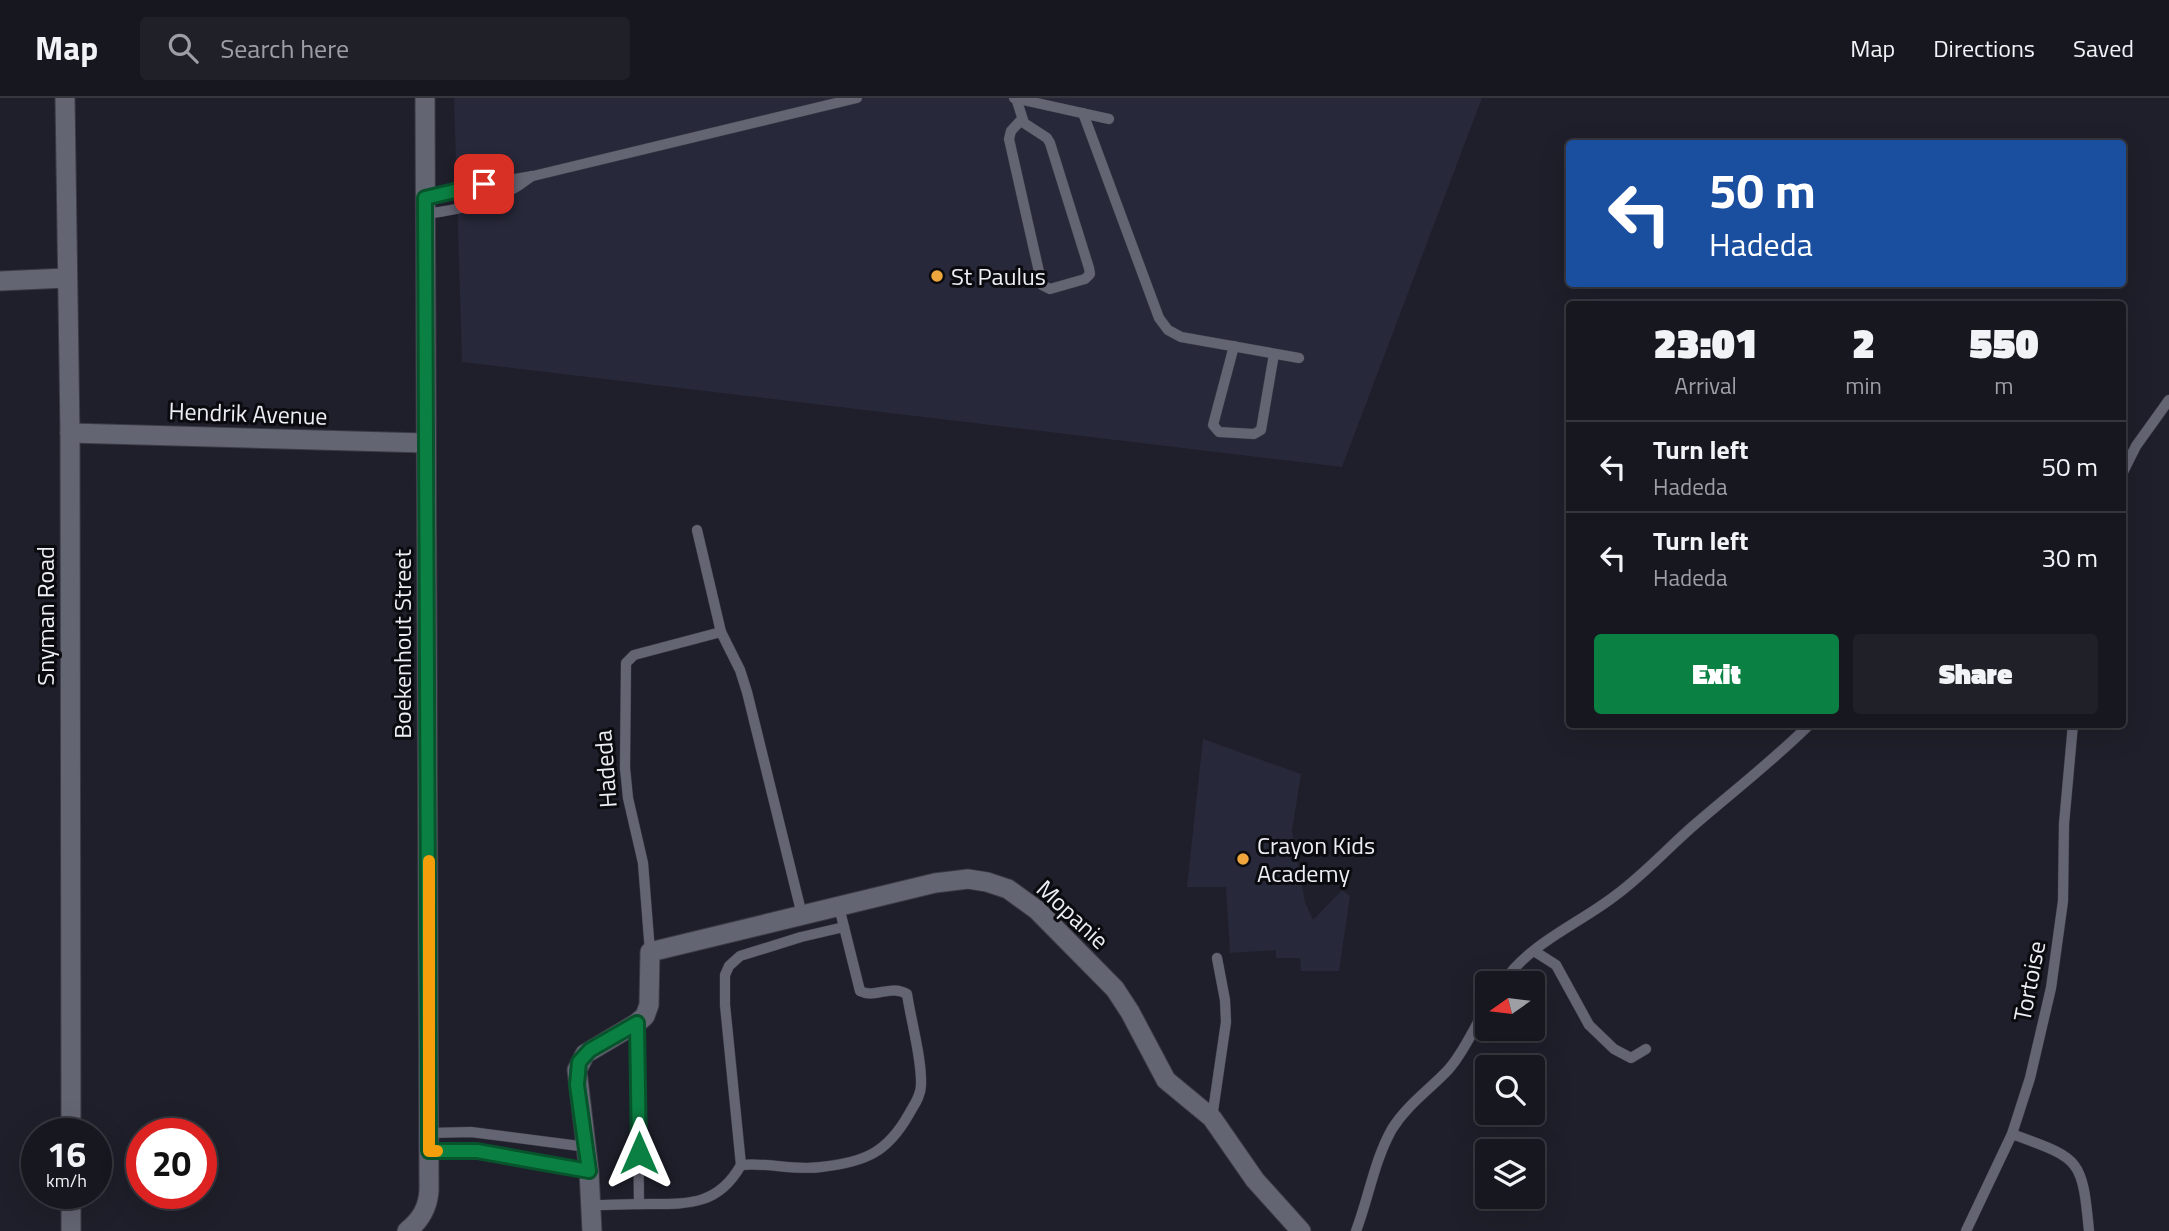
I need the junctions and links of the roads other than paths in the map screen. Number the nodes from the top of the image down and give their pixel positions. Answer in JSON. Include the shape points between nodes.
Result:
{"nodes":[{"id":1,"x":65,"y":98,"type":"edge"},
{"id":2,"x":425,"y":98,"type":"edge"},
{"id":3,"x":858,"y":98,"type":"edge"},
{"id":4,"x":1015,"y":98,"type":"edge"},
{"id":5,"x":1083,"y":113,"type":"junction"},
{"id":6,"x":1022,"y":119,"type":"junction"},
{"id":7,"x":1109,"y":119,"type":"dead end"},
{"id":8,"x":533,"y":176,"type":"junction"},
{"id":9,"x":425,"y":206,"type":"junction"},
{"id":10,"x":66,"y":278,"type":"junction"},
{"id":11,"x":0,"y":281,"type":"edge"},
{"id":12,"x":1234,"y":346,"type":"junction"},
{"id":13,"x":1275,"y":354,"type":"junction"},
{"id":14,"x":1299,"y":358,"type":"dead end"},
{"id":15,"x":2169,"y":400,"type":"edge"},
{"id":16,"x":69,"y":433,"type":"junction"},
{"id":17,"x":425,"y":443,"type":"junction"},
{"id":18,"x":2126,"y":466,"type":"edge"},
{"id":19,"x":697,"y":530,"type":"dead end"},
{"id":20,"x":721,"y":632,"type":"junction"},
{"id":21,"x":1806,"y":728,"type":"edge"},
{"id":22,"x":2073,"y":728,"type":"edge"},
{"id":23,"x":839,"y":906,"type":"junction"},
{"id":24,"x":802,"y":915,"type":"junction"},
{"id":25,"x":844,"y":927,"type":"junction"},
{"id":26,"x":1535,"y":950,"type":"junction"},
{"id":27,"x":650,"y":952,"type":"junction"},
{"id":28,"x":1216,"y":958,"type":"dead end"},
{"id":29,"x":1512,"y":971,"type":"edge"},
{"id":30,"x":637,"y":1023,"type":"junction"},
{"id":31,"x":1475,"y":1027,"type":"edge"},
{"id":32,"x":1646,"y":1049,"type":"dead end"},
{"id":33,"x":71,"y":1118,"type":"edge"},
{"id":34,"x":1212,"y":1118,"type":"junction"},
{"id":35,"x":2012,"y":1134,"type":"junction"},
{"id":36,"x":429,"y":1142,"type":"junction"},
{"id":37,"x":587,"y":1147,"type":"junction"},
{"id":38,"x":741,"y":1165,"type":"junction"},
{"id":39,"x":589,"y":1171,"type":"junction"},
{"id":40,"x":639,"y":1204,"type":"junction"},
{"id":41,"x":590,"y":1205,"type":"junction"},
{"id":42,"x":71,"y":1209,"type":"edge"},
{"id":43,"x":71,"y":1231,"type":"edge"},
{"id":44,"x":407,"y":1231,"type":"edge"},
{"id":45,"x":592,"y":1231,"type":"edge"},
{"id":46,"x":1301,"y":1231,"type":"edge"},
{"id":47,"x":1356,"y":1231,"type":"edge"},
{"id":48,"x":1966,"y":1231,"type":"edge"},
{"id":49,"x":2089,"y":1231,"type":"edge"}],
"edges":[{"from":1,"to":10,"type":"street","name":"Snyman Road"},
{"from":2,"to":9,"type":"street","name":"Boekenhout Street"},
{"from":3,"to":8,"type":"lane"},
{"from":4,"to":5,"type":"lane"},
{"from":4,"to":6,"type":"lane"},
{"from":5,"to":7,"type":"lane"},
{"from":5,"to":12,"type":"lane","via":[[1159,318],[1181,337]]},
{"from":6,"to":6,"type":"lane","via":[[1050,143],[1090,274],[1050,289],[1042,285],[1009,139]]},
{"from":8,"to":9,"type":"lane","via":[[484,184]]},
{"from":8,"to":9,"type":"lane","via":[[491,201]]},
{"from":9,"to":17,"type":"street","name":"Boekenhout Street"},
{"from":10,"to":11,"type":"street"},
{"from":10,"to":16,"type":"street","name":"Snyman Road"},
{"from":12,"to":13,"type":"lane"},
{"from":12,"to":13,"type":"lane","via":[[1213,425],[1219,432],[1258,434],[1261,430]]},
{"from":13,"to":14,"type":"lane"},
{"from":15,"to":18,"type":"lane"},
{"from":16,"to":17,"type":"street","name":"Hendrik Avenue"},
{"from":16,"to":33,"type":"street","name":"Snyman Road"},
{"from":17,"to":36,"type":"street","name":"Boekenhout Street"},
{"from":19,"to":20,"type":"lane"},
{"from":20,"to":24,"type":"lane","via":[[747,692]]},
{"from":20,"to":27,"type":"lane","name":"Hadeda","via":[[634,655],[626,663],[625,768],[643,863]]},
{"from":21,"to":26,"type":"lane","via":[[1626,887]]},
{"from":22,"to":35,"type":"lane","name":"Tortoise","via":[[2057,955],[2030,1078]]},
{"from":23,"to":24,"type":"street","name":"Mopanie"},
{"from":23,"to":25,"type":"lane"},
{"from":23,"to":34,"type":"street","name":"Mopanie","via":[[953,880],[1009,889],[1037,910],[1115,989],[1166,1080]]},
{"from":24,"to":27,"type":"street","name":"Mopanie"},
{"from":25,"to":38,"type":"lane","via":[[740,956],[725,975],[724,1005]]},
{"from":25,"to":38,"type":"lane","via":[[860,991],[870,994],[895,989],[907,994],[922,1082],[919,1098],[889,1143],[852,1162],[808,1168]]},
{"from":26,"to":29,"type":"lane"},
{"from":26,"to":32,"type":"lane","via":[[1556,965],[1584,1019],[1614,1049],[1631,1058]]},
{"from":27,"to":30,"type":"street","name":"Hadeda","via":[[649,1005]]},
{"from":28,"to":34,"type":"lane","via":[[1226,1022]]},
{"from":30,"to":37,"type":"street","via":[[590,1050],[579,1062],[577,1085]]},
{"from":30,"to":40,"type":"lane"},
{"from":31,"to":47,"type":"lane","via":[[1449,1068],[1394,1127],[1378,1159]]},
{"from":34,"to":46,"type":"street","name":"Mopanie","via":[[1255,1180]]},
{"from":35,"to":48,"type":"lane","name":"Tortoise"},
{"from":35,"to":49,"type":"lane","via":[[2062,1153],[2075,1164],[2083,1185]]},
{"from":36,"to":37,"type":"lane","via":[[479,1133]]},
{"from":36,"to":39,"type":"lane"},
{"from":36,"to":44,"type":"street","name":"Boekenhout Street","via":[[424,1212]]},
{"from":37,"to":39,"type":"street"},
{"from":38,"to":40,"type":"lane","via":[[734,1177],[704,1199],[689,1204]]},
{"from":39,"to":41,"type":"street"},
{"from":40,"to":41,"type":"lane"},
{"from":41,"to":45,"type":"street"},
{"from":42,"to":43,"type":"street"}]}
